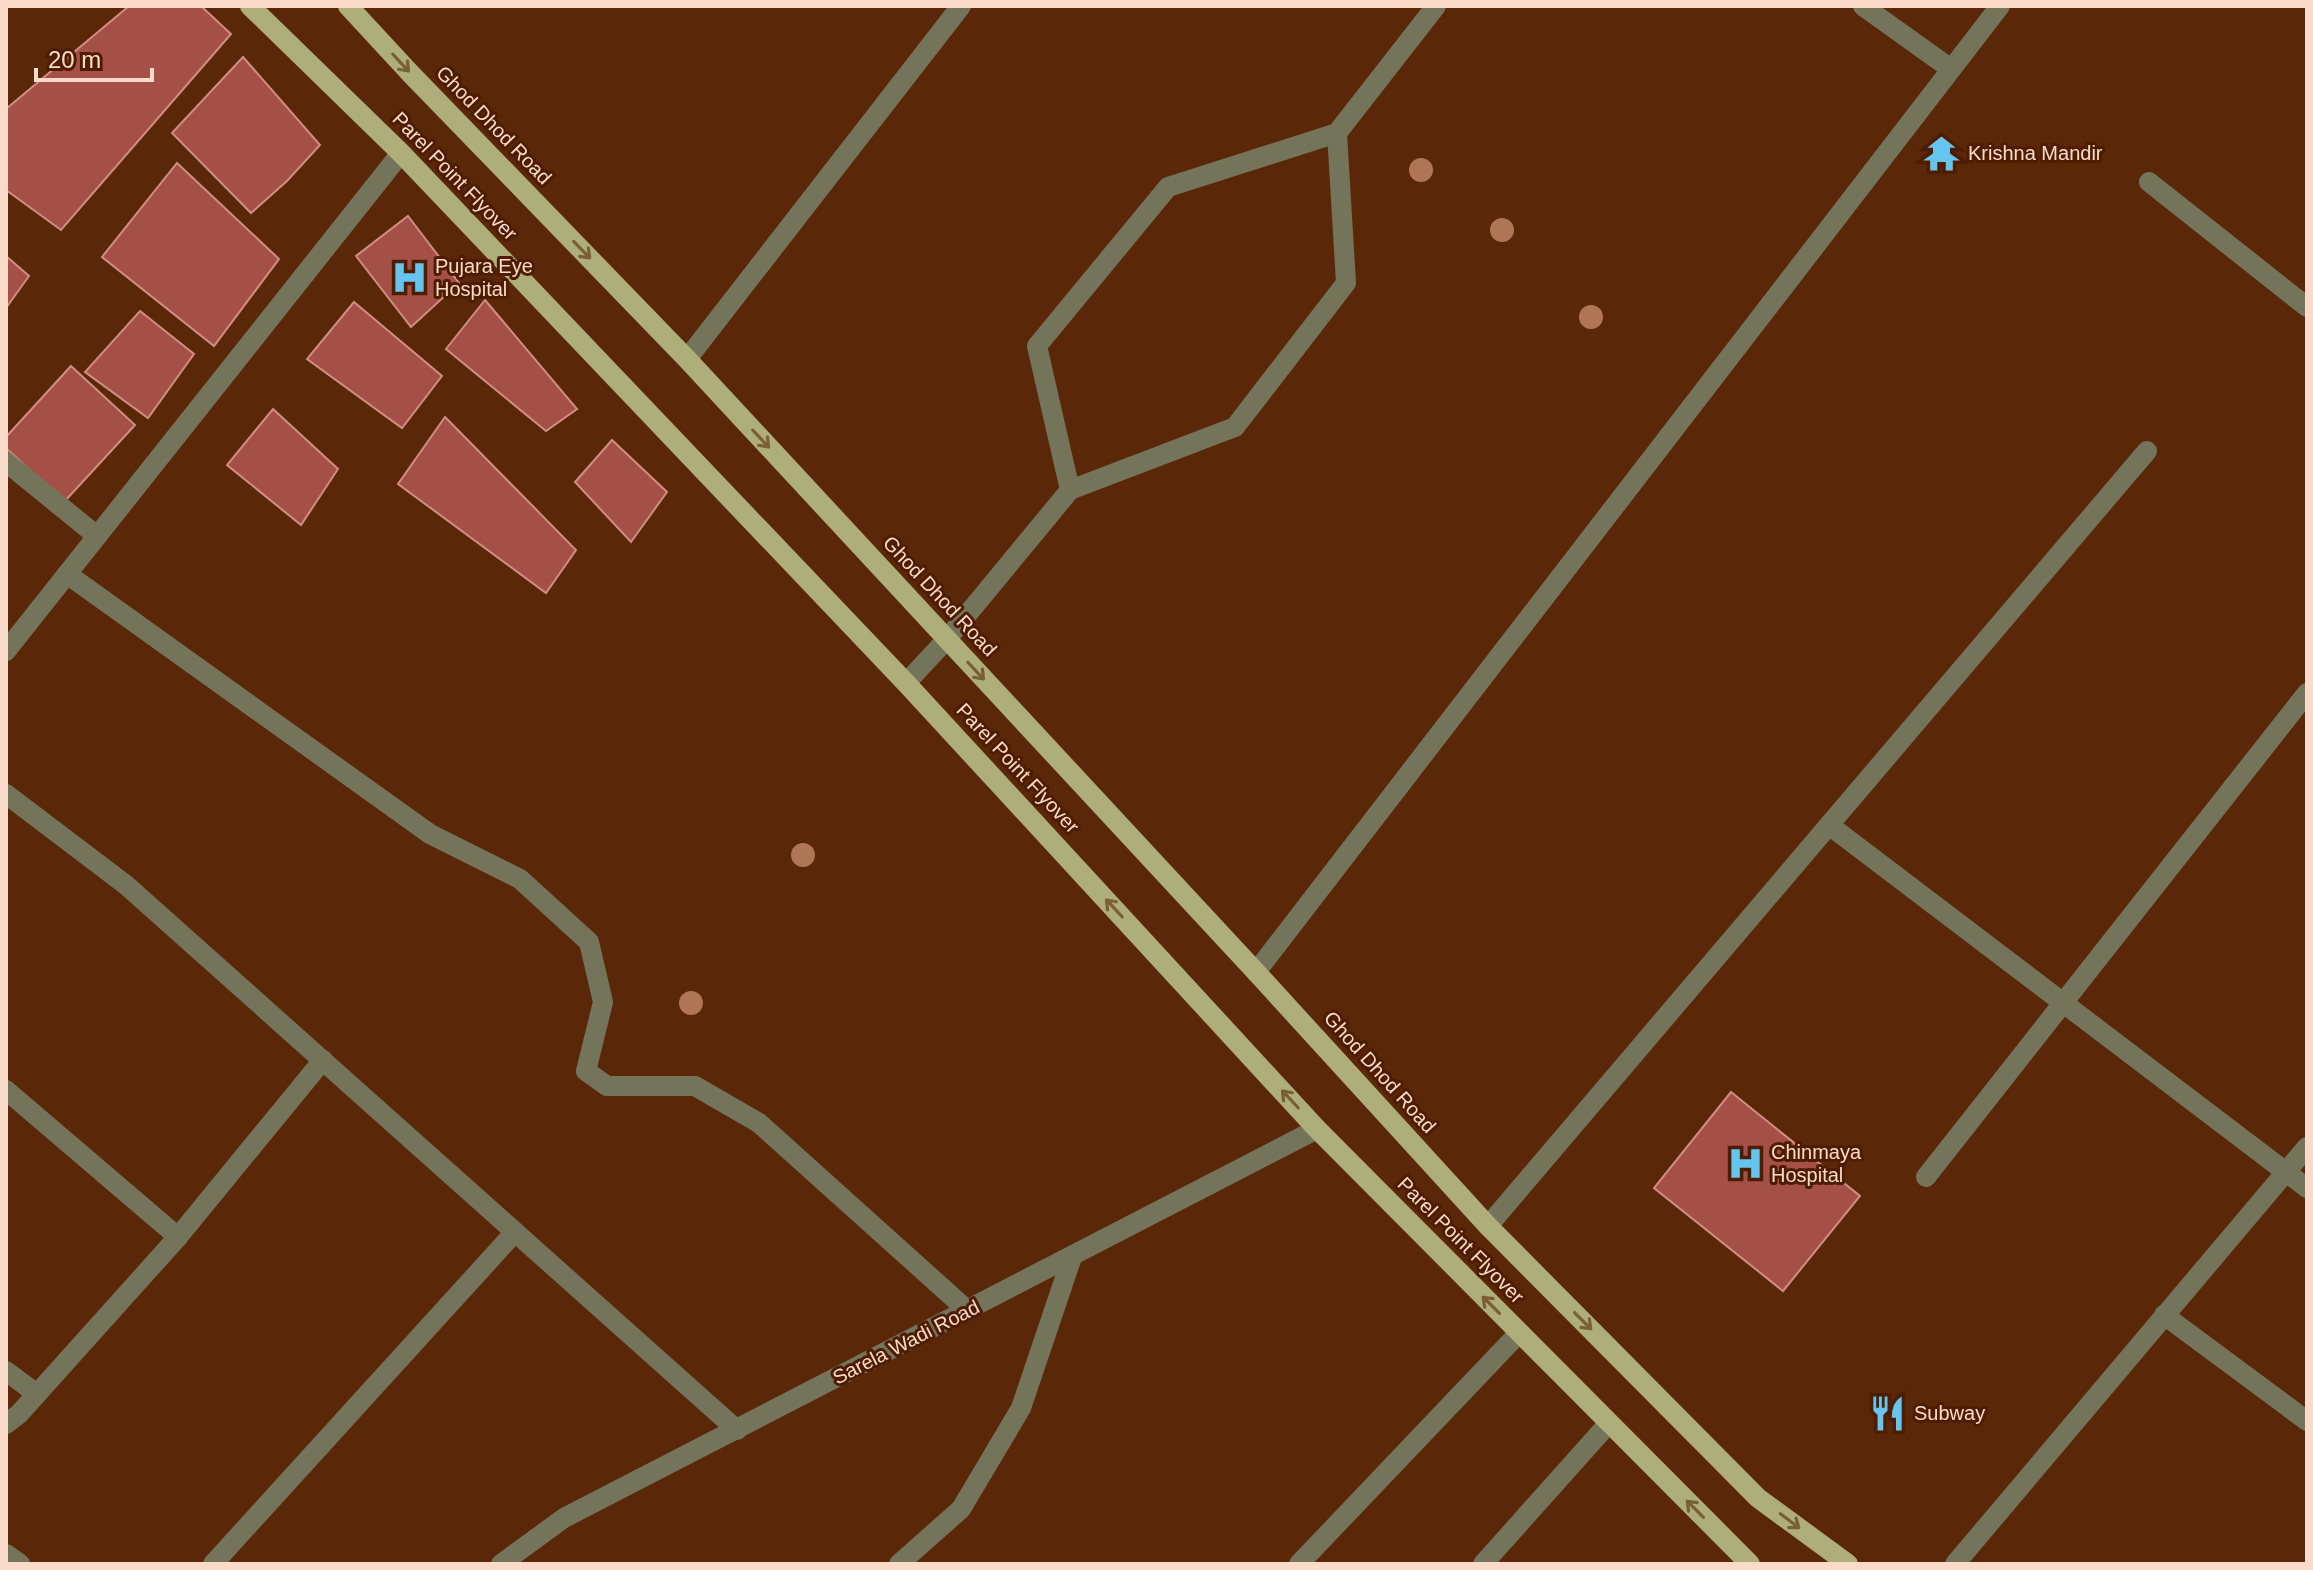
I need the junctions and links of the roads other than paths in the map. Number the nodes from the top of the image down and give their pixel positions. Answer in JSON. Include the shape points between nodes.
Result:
{"nodes":[{"id":1,"x":250,"y":6,"type":"edge"},
{"id":2,"x":348,"y":6,"type":"edge"},
{"id":3,"x":961,"y":6,"type":"edge"},
{"id":4,"x":1436,"y":6,"type":"edge"},
{"id":5,"x":1863,"y":6,"type":"edge"},
{"id":6,"x":2000,"y":6,"type":"edge"},
{"id":7,"x":1951,"y":69,"type":"junction"},
{"id":8,"x":1337,"y":133,"type":"junction"},
{"id":9,"x":401,"y":153,"type":"junction"},
{"id":10,"x":2149,"y":182,"type":"dead end"},
{"id":11,"x":2307,"y":307,"type":"edge"},
{"id":12,"x":687,"y":359,"type":"junction"},
{"id":13,"x":2147,"y":451,"type":"dead end"},
{"id":14,"x":6,"y":462,"type":"edge"},
{"id":15,"x":1070,"y":490,"type":"junction"},
{"id":16,"x":97,"y":536,"type":"junction"},
{"id":17,"x":67,"y":574,"type":"junction"},
{"id":18,"x":947,"y":639,"type":"junction"},
{"id":19,"x":6,"y":651,"type":"edge"},
{"id":20,"x":906,"y":683,"type":"junction"},
{"id":21,"x":2307,"y":693,"type":"edge"},
{"id":22,"x":6,"y":794,"type":"edge"},
{"id":23,"x":1829,"y":825,"type":"junction"},
{"id":24,"x":1256,"y":972,"type":"junction"},
{"id":25,"x":2064,"y":1003,"type":"junction"},
{"id":26,"x":323,"y":1060,"type":"junction"},
{"id":27,"x":6,"y":1090,"type":"edge"},
{"id":28,"x":1317,"y":1129,"type":"junction"},
{"id":29,"x":2307,"y":1147,"type":"edge"},
{"id":30,"x":2285,"y":1171,"type":"junction"},
{"id":31,"x":1926,"y":1177,"type":"dead end"},
{"id":32,"x":2307,"y":1188,"type":"edge"},
{"id":33,"x":1488,"y":1226,"type":"junction"},
{"id":34,"x":515,"y":1232,"type":"junction"},
{"id":35,"x":178,"y":1237,"type":"junction"},
{"id":36,"x":1072,"y":1257,"type":"junction"},
{"id":37,"x":967,"y":1310,"type":"junction"},
{"id":38,"x":2164,"y":1315,"type":"junction"},
{"id":39,"x":1519,"y":1333,"type":"junction"},
{"id":40,"x":6,"y":1371,"type":"edge"},
{"id":41,"x":37,"y":1394,"type":"junction"},
{"id":42,"x":2307,"y":1421,"type":"edge"},
{"id":43,"x":1609,"y":1423,"type":"junction"},
{"id":44,"x":6,"y":1424,"type":"edge"},
{"id":45,"x":737,"y":1430,"type":"junction"},
{"id":46,"x":6,"y":1554,"type":"edge"},
{"id":47,"x":20,"y":1564,"type":"edge"},
{"id":48,"x":213,"y":1564,"type":"edge"},
{"id":49,"x":501,"y":1564,"type":"edge"},
{"id":50,"x":899,"y":1564,"type":"edge"},
{"id":51,"x":1299,"y":1564,"type":"edge"},
{"id":52,"x":1483,"y":1564,"type":"edge"},
{"id":53,"x":1750,"y":1564,"type":"edge"},
{"id":54,"x":1848,"y":1564,"type":"edge"},
{"id":55,"x":1955,"y":1564,"type":"edge"}],
"edges":[{"from":1,"to":9,"type":"main road","name":"Parel Point Flyover"},
{"from":2,"to":12,"type":"main road","name":"Ghod Dhod Road","one_way":true},
{"from":3,"to":12,"type":"street"},
{"from":4,"to":8,"type":"street"},
{"from":5,"to":7,"type":"street"},
{"from":6,"to":7,"type":"street"},
{"from":7,"to":24,"type":"street"},
{"from":8,"to":15,"type":"street","via":[[1346,283],[1235,427]]},
{"from":8,"to":15,"type":"street","via":[[1168,187],[1037,346]]},
{"from":9,"to":16,"type":"street"},
{"from":9,"to":20,"type":"main road","name":"Parel Point Flyover"},
{"from":10,"to":11,"type":"street"},
{"from":12,"to":18,"type":"main road","name":"Ghod Dhod Road","one_way":true},
{"from":13,"to":23,"type":"street"},
{"from":14,"to":16,"type":"street"},
{"from":15,"to":18,"type":"street"},
{"from":16,"to":17,"type":"street"},
{"from":17,"to":19,"type":"street"},
{"from":17,"to":37,"type":"street","via":[[430,834],[520,879],[589,942],[603,1002],[586,1071],[607,1086],[695,1086],[759,1123]]},
{"from":18,"to":20,"type":"street"},
{"from":18,"to":24,"type":"main road","name":"Ghod Dhod Road","one_way":true},
{"from":28,"to":20,"type":"main road","name":"Parel Point Flyover","one_way":true},
{"from":21,"to":25,"type":"street"},
{"from":22,"to":26,"type":"street","via":[[126,885]]},
{"from":23,"to":25,"type":"street"},
{"from":23,"to":33,"type":"street"},
{"from":24,"to":33,"type":"main road","name":"Ghod Dhod Road"},
{"from":25,"to":30,"type":"street"},
{"from":25,"to":31,"type":"street"},
{"from":26,"to":34,"type":"street"},
{"from":26,"to":35,"type":"street"},
{"from":27,"to":35,"type":"street"},
{"from":28,"to":36,"type":"street","name":"Sarela Wadi Road"},
{"from":39,"to":28,"type":"main road","name":"Parel Point Flyover","one_way":true},
{"from":29,"to":30,"type":"street"},
{"from":30,"to":32,"type":"street"},
{"from":30,"to":38,"type":"street"},
{"from":33,"to":54,"type":"main road","name":"Ghod Dhod Road","one_way":true,"via":[[1758,1498]]},
{"from":34,"to":45,"type":"street"},
{"from":34,"to":48,"type":"street"},
{"from":35,"to":41,"type":"street"},
{"from":36,"to":37,"type":"street","name":"Sarela Wadi Road"},
{"from":36,"to":50,"type":"street","via":[[1021,1408],[961,1509]]},
{"from":37,"to":45,"type":"street","name":"Sarela Wadi Road"},
{"from":38,"to":42,"type":"street"},
{"from":38,"to":55,"type":"street"},
{"from":39,"to":43,"type":"main road","name":"Parel Point Flyover"},
{"from":39,"to":51,"type":"street"},
{"from":40,"to":41,"type":"street"},
{"from":41,"to":44,"type":"street"},
{"from":43,"to":52,"type":"street"},
{"from":53,"to":43,"type":"main road","name":"Parel Point Flyover","one_way":true},
{"from":45,"to":49,"type":"street","name":"Sarela Wadi Road","via":[[564,1518]]},
{"from":46,"to":47,"type":"street"}]}
